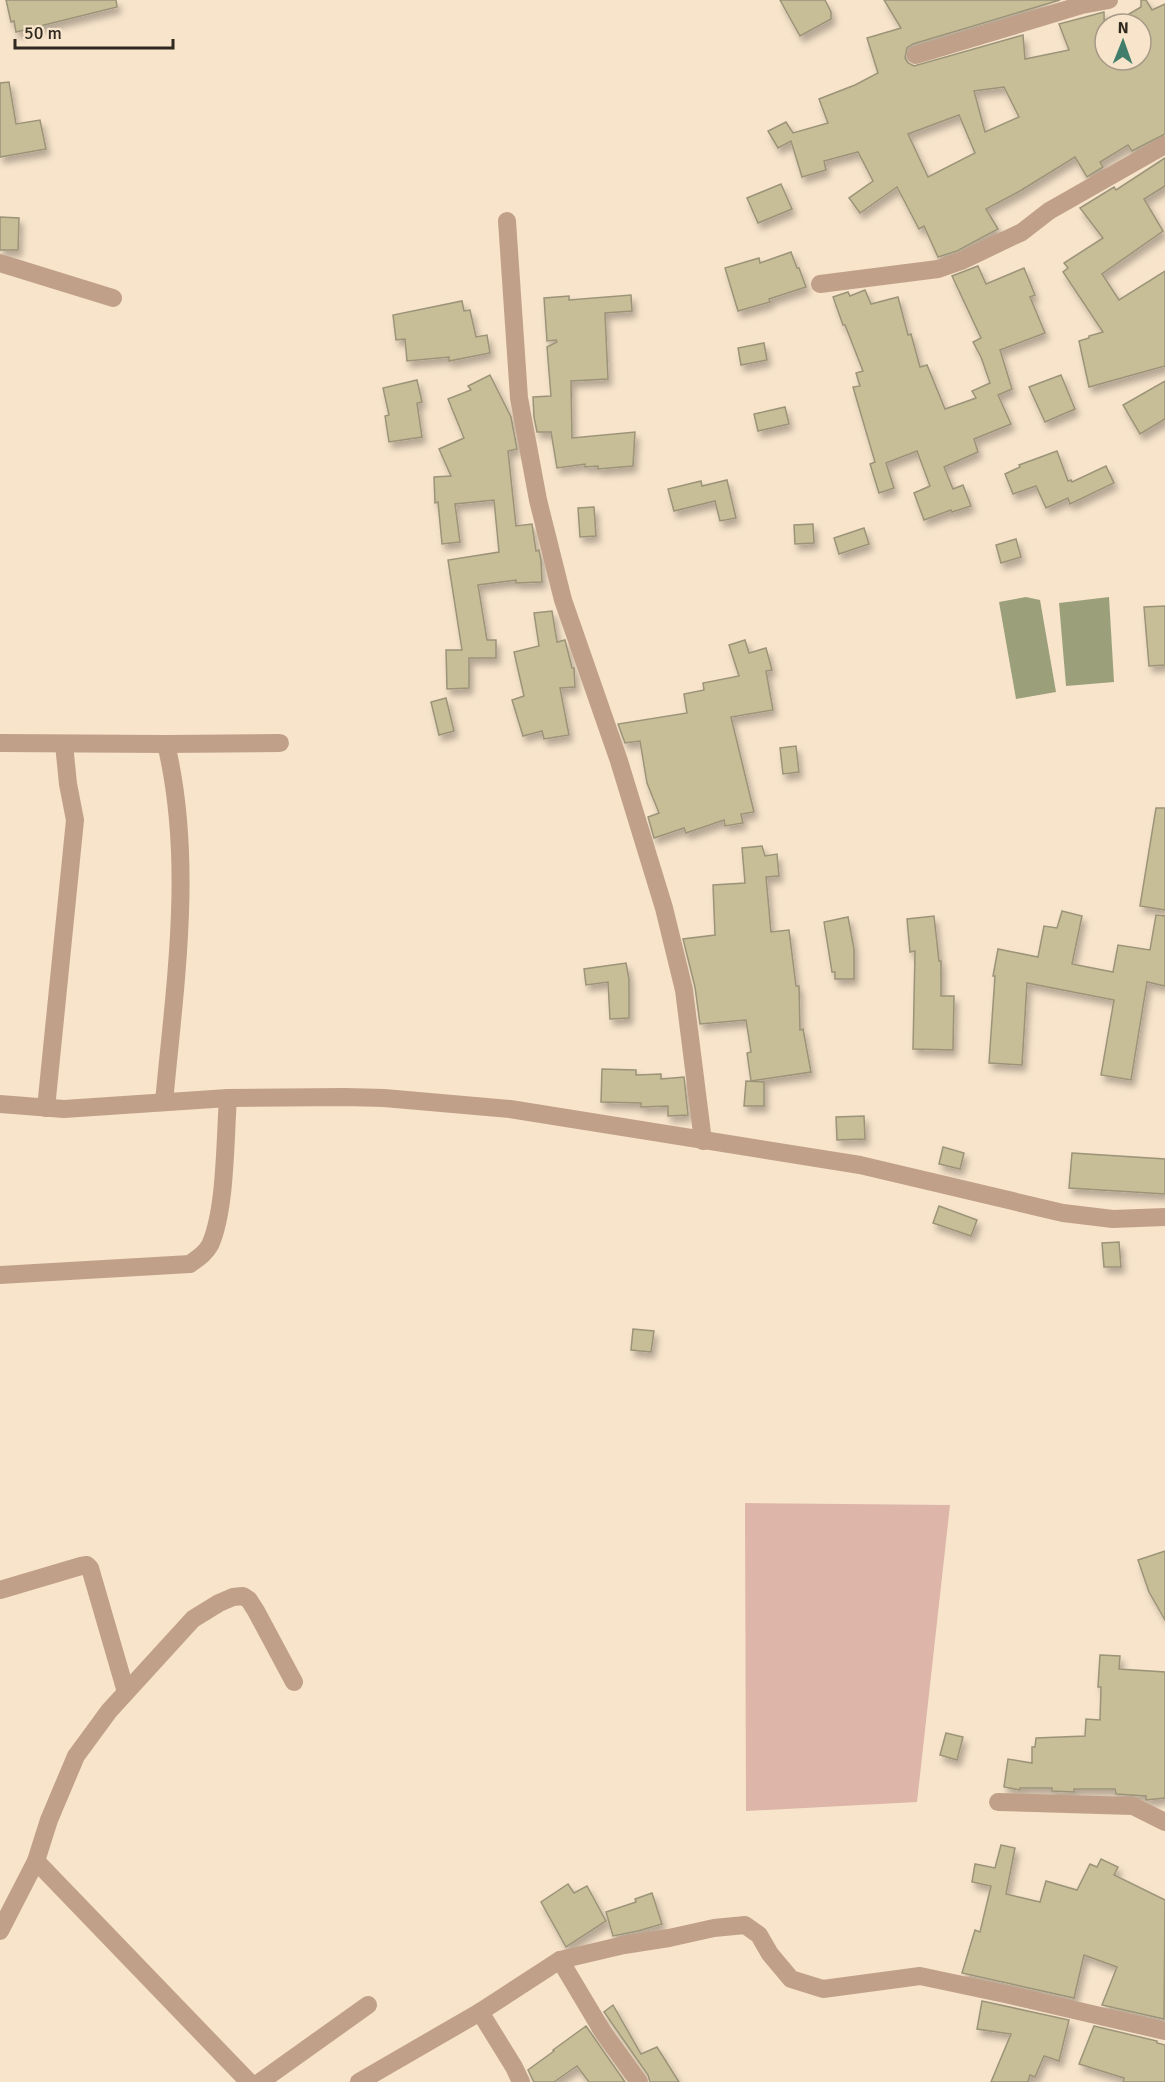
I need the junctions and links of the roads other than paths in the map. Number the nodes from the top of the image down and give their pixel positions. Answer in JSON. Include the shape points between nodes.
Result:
{"nodes":[{"id":1,"x":1109,"y":0,"type":"edge"},
{"id":2,"x":916,"y":55,"type":"dead end"},
{"id":3,"x":1165,"y":145,"type":"edge"},
{"id":4,"x":507,"y":221,"type":"dead end"},
{"id":5,"x":0,"y":264,"type":"edge"},
{"id":6,"x":820,"y":284,"type":"dead end"},
{"id":7,"x":113,"y":298,"type":"dead end"},
{"id":8,"x":279,"y":742,"type":"dead end"},
{"id":9,"x":0,"y":743,"type":"edge"},
{"id":10,"x":64,"y":744,"type":"junction"},
{"id":11,"x":166,"y":744,"type":"junction"},
{"id":12,"x":228,"y":1098,"type":"junction"},
{"id":13,"x":164,"y":1102,"type":"junction"},
{"id":14,"x":0,"y":1104,"type":"edge"},
{"id":15,"x":46,"y":1108,"type":"junction"},
{"id":16,"x":703,"y":1141,"type":"junction"},
{"id":17,"x":1165,"y":1217,"type":"edge"},
{"id":18,"x":0,"y":1275,"type":"edge"},
{"id":19,"x":0,"y":1590,"type":"edge"},
{"id":20,"x":294,"y":1682,"type":"dead end"},
{"id":21,"x":126,"y":1692,"type":"junction"},
{"id":22,"x":998,"y":1802,"type":"dead end"},
{"id":23,"x":1165,"y":1822,"type":"edge"},
{"id":24,"x":36,"y":1861,"type":"junction"},
{"id":25,"x":0,"y":1932,"type":"edge"},
{"id":26,"x":560,"y":1960,"type":"junction"},
{"id":27,"x":368,"y":2005,"type":"dead end"},
{"id":28,"x":480,"y":2012,"type":"junction"},
{"id":29,"x":1165,"y":2031,"type":"edge"},
{"id":30,"x":249,"y":2082,"type":"edge"},
{"id":31,"x":260,"y":2082,"type":"edge"},
{"id":32,"x":359,"y":2082,"type":"edge"},
{"id":33,"x":520,"y":2082,"type":"edge"},
{"id":34,"x":639,"y":2082,"type":"edge"}],
"edges":[{"from":1,"to":2,"type":"street"},
{"from":3,"to":6,"type":"street","via":[[1049,212],[1022,232],[961,261],[938,269]]},
{"from":4,"to":16,"type":"street","via":[[519,398],[538,500],[563,600],[619,761],[664,909],[684,990]]},
{"from":5,"to":7,"type":"street"},
{"from":8,"to":11,"type":"street"},
{"from":9,"to":10,"type":"street"},
{"from":10,"to":11,"type":"street"},
{"from":10,"to":15,"type":"street","via":[[75,820]]},
{"from":11,"to":13,"type":"street","via":[[175,782],[181,904]]},
{"from":12,"to":13,"type":"street"},
{"from":12,"to":16,"type":"street","via":[[365,1097],[510,1109]]},
{"from":12,"to":18,"type":"street","via":[[217,1225],[202,1256],[190,1264]]},
{"from":13,"to":15,"type":"street"},
{"from":14,"to":15,"type":"street"},
{"from":16,"to":17,"type":"street","via":[[860,1165],[1063,1213],[1113,1219]]},
{"from":19,"to":21,"type":"street","via":[[87,1565]]},
{"from":20,"to":21,"type":"street","via":[[256,1611],[243,1596],[226,1600],[193,1619]]},
{"from":21,"to":24,"type":"street","via":[[76,1756]]},
{"from":22,"to":23,"type":"street","via":[[1132,1806]]},
{"from":24,"to":25,"type":"street"},
{"from":24,"to":30,"type":"street"},
{"from":26,"to":28,"type":"street"},
{"from":26,"to":29,"type":"street","via":[[746,1925],[759,1935],[791,1979],[823,1989],[920,1976]]},
{"from":26,"to":34,"type":"street","via":[[603,2032]]},
{"from":27,"to":31,"type":"street"},
{"from":28,"to":32,"type":"street"},
{"from":28,"to":33,"type":"street"}]}
